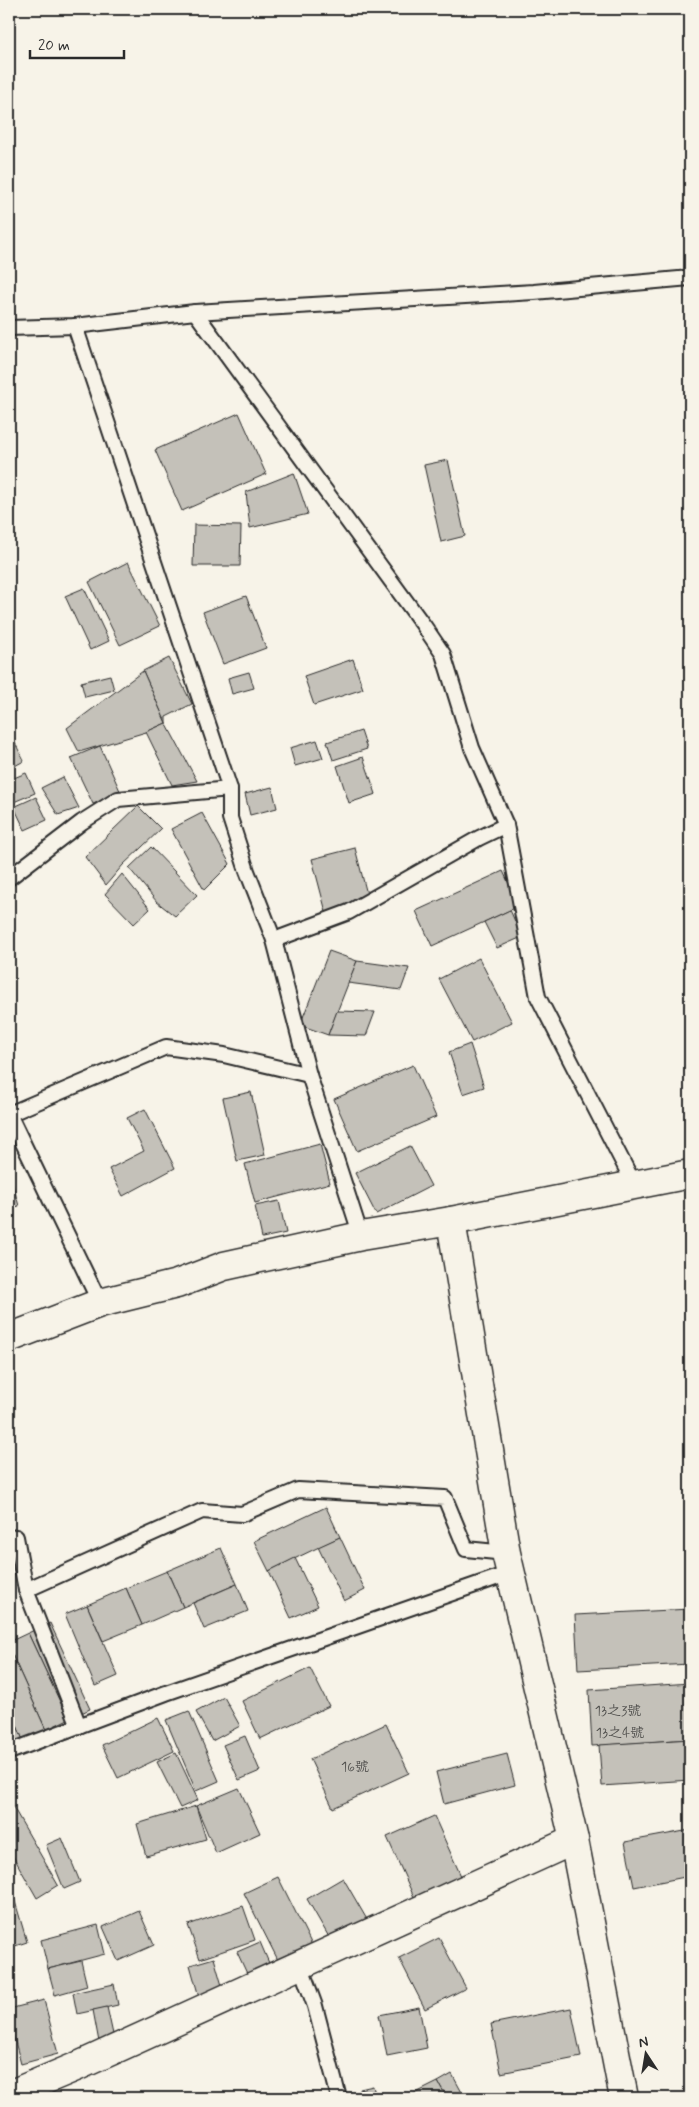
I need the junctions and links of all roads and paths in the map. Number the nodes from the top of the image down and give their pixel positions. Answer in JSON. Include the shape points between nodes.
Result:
{"nodes":[{"id":1,"x":690,"y":278,"type":"edge"},
{"id":2,"x":195,"y":312,"type":"junction"},
{"id":3,"x":75,"y":326,"type":"junction"},
{"id":4,"x":9,"y":328,"type":"edge"},
{"id":5,"x":230,"y":789,"type":"junction"},
{"id":6,"x":506,"y":825,"type":"junction"},
{"id":7,"x":9,"y":878,"type":"edge"},
{"id":8,"x":274,"y":940,"type":"junction"},
{"id":9,"x":309,"y":1076,"type":"junction"},
{"id":10,"x":9,"y":1114,"type":"edge"},
{"id":11,"x":690,"y":1174,"type":"edge"},
{"id":12,"x":634,"y":1184,"type":"junction"},
{"id":13,"x":451,"y":1221,"type":"junction"},
{"id":14,"x":361,"y":1236,"type":"junction"},
{"id":15,"x":100,"y":1303,"type":"junction"},
{"id":16,"x":9,"y":1338,"type":"edge"},
{"id":17,"x":16,"y":1537,"type":"dead end"},
{"id":18,"x":508,"y":1563,"type":"junction"},
{"id":19,"x":26,"y":1590,"type":"junction"},
{"id":20,"x":79,"y":1726,"type":"junction"},
{"id":21,"x":9,"y":1752,"type":"edge"},
{"id":22,"x":574,"y":1840,"type":"junction"},
{"id":23,"x":300,"y":1965,"type":"junction"},
{"id":24,"x":9,"y":2094,"type":"edge"},
{"id":25,"x":339,"y":2098,"type":"edge"},
{"id":26,"x":624,"y":2098,"type":"edge"}],
"edges":[{"from":1,"to":2,"type":"lane","via":[[534,292]]},
{"from":2,"to":3,"type":"lane"},
{"from":2,"to":6,"type":"lane","via":[[442,654],[472,748]]},
{"from":3,"to":4,"type":"lane"},
{"from":3,"to":5,"type":"lane"},
{"from":5,"to":7,"type":"lane","via":[[118,799],[82,822]]},
{"from":5,"to":8,"type":"lane","via":[[230,818]]},
{"from":6,"to":8,"type":"lane","via":[[349,912]]},
{"from":6,"to":12,"type":"lane","via":[[538,997]]},
{"from":8,"to":9,"type":"lane"},
{"from":9,"to":10,"type":"lane","via":[[224,1055],[166,1047]]},
{"from":9,"to":14,"type":"lane"},
{"from":10,"to":15,"type":"lane"},
{"from":11,"to":12,"type":"street"},
{"from":12,"to":13,"type":"street"},
{"from":13,"to":14,"type":"street"},
{"from":13,"to":18,"type":"street"},
{"from":14,"to":15,"type":"street","via":[[224,1266],[177,1284]]},
{"from":15,"to":16,"type":"street"},
{"from":17,"to":19,"type":"lane"},
{"from":18,"to":19,"type":"lane","via":[[466,1549],[445,1498],[298,1490],[242,1514],[202,1512]]},
{"from":18,"to":20,"type":"lane"},
{"from":18,"to":22,"type":"street"},
{"from":19,"to":20,"type":"lane"},
{"from":20,"to":21,"type":"lane"},
{"from":22,"to":23,"type":"street"},
{"from":22,"to":26,"type":"street"},
{"from":23,"to":24,"type":"street"},
{"from":23,"to":25,"type":"lane","via":[[315,2006]]}]}
